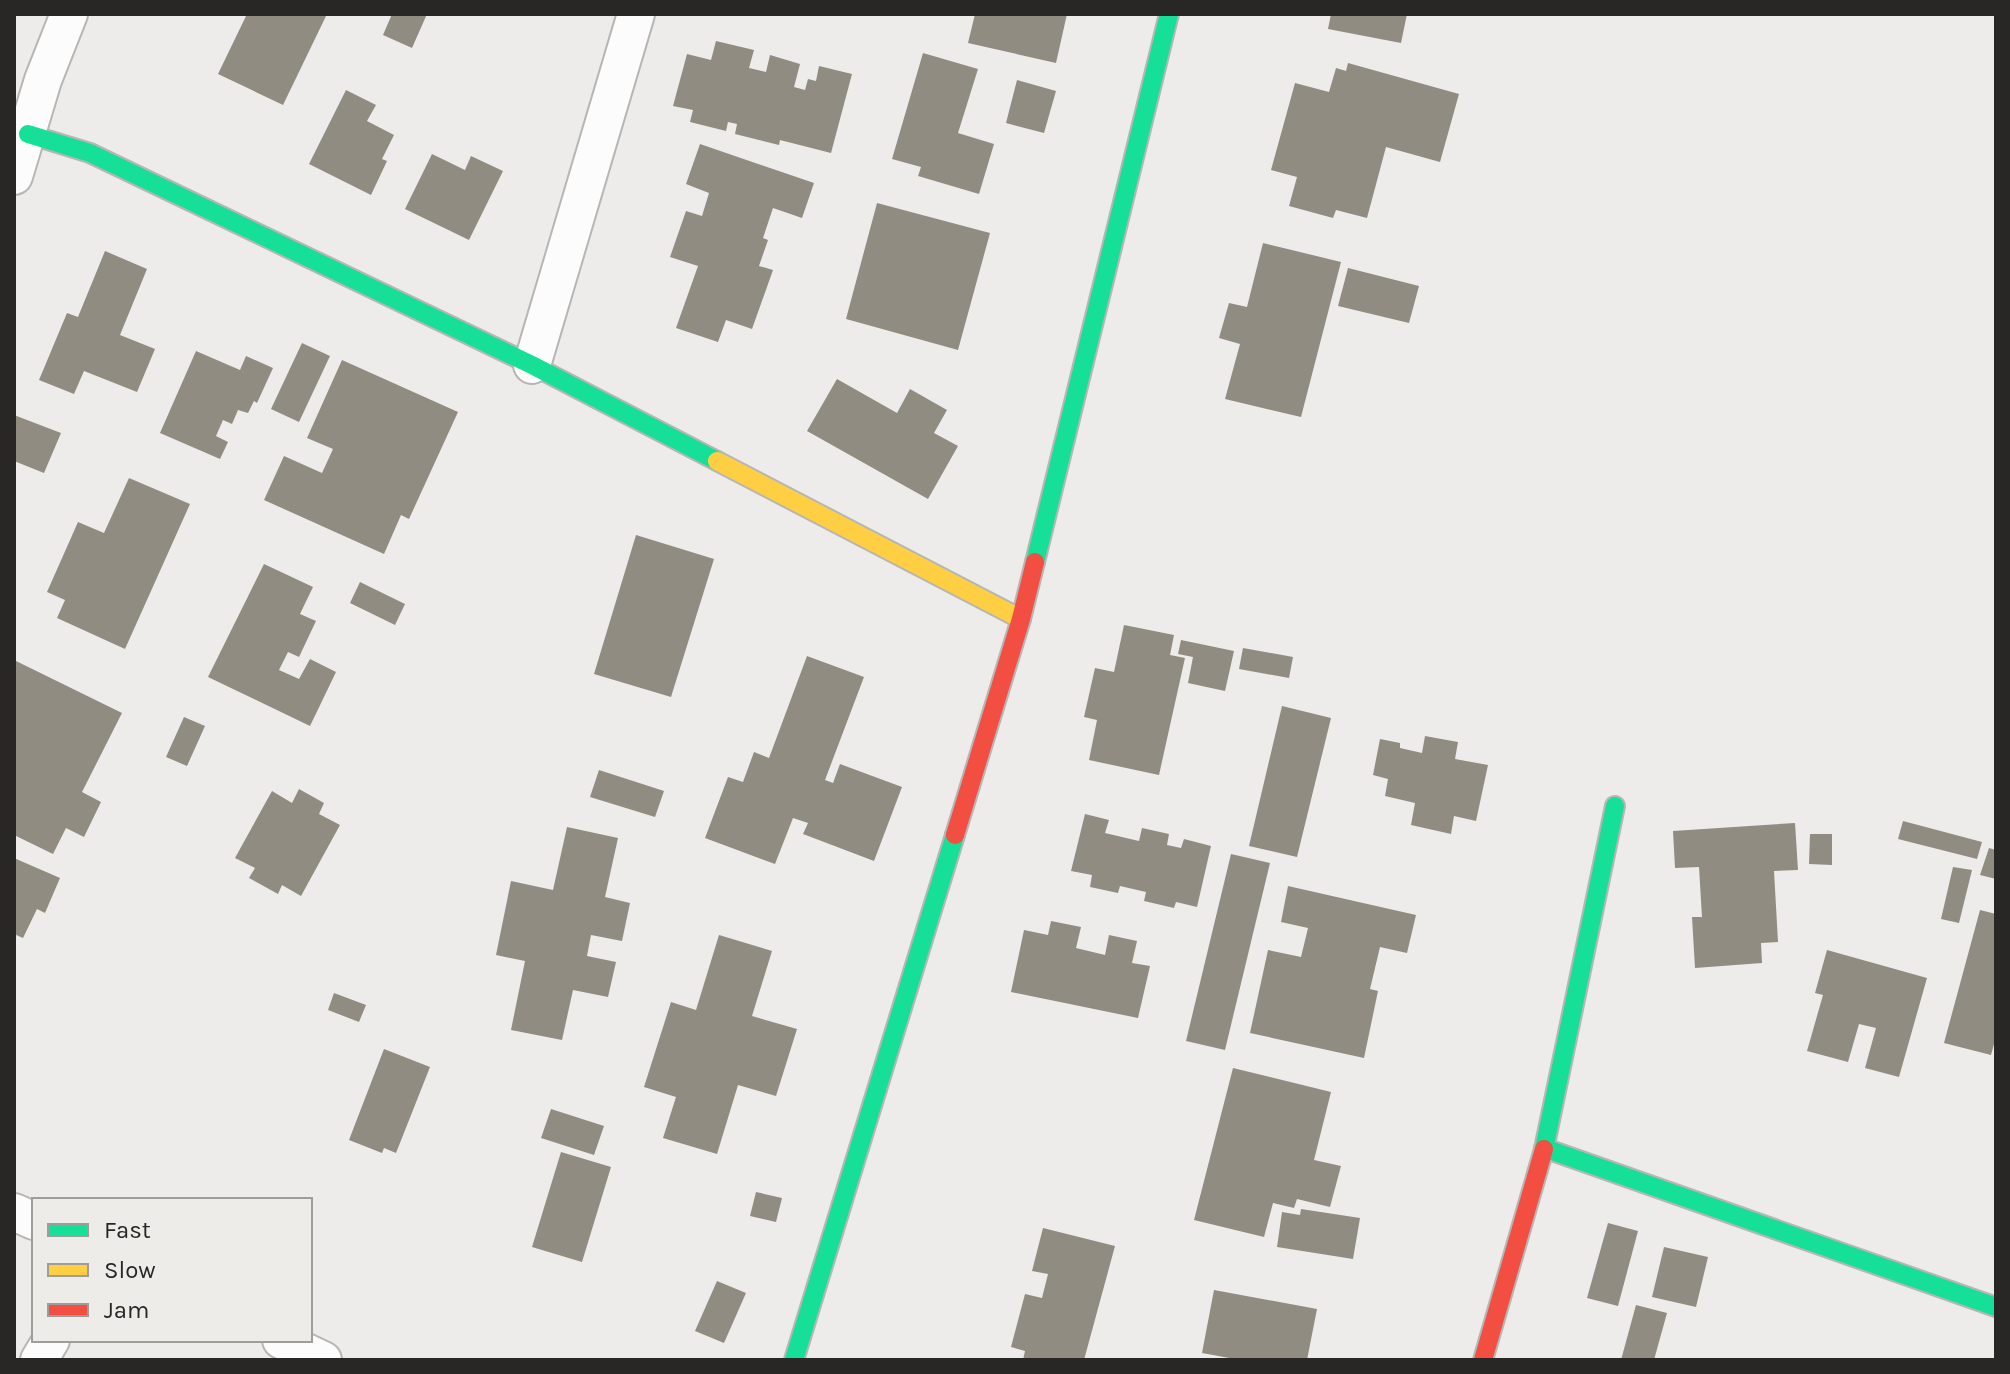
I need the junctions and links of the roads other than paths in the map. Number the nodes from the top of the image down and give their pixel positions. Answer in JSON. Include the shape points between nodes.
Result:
{"nodes":[{"id":1,"x":69,"y":14,"type":"edge"},
{"id":2,"x":636,"y":14,"type":"edge"},
{"id":3,"x":1169,"y":14,"type":"edge"},
{"id":4,"x":28,"y":134,"type":"junction"},
{"id":5,"x":14,"y":176,"type":"edge"},
{"id":6,"x":532,"y":365,"type":"junction"},
{"id":7,"x":1021,"y":619,"type":"junction"},
{"id":8,"x":1615,"y":806,"type":"dead end"},
{"id":9,"x":1544,"y":1148,"type":"junction"},
{"id":10,"x":1996,"y":1307,"type":"edge"},
{"id":11,"x":50,"y":1342,"type":"edge"},
{"id":12,"x":285,"y":1342,"type":"edge"},
{"id":13,"x":39,"y":1360,"type":"edge"},
{"id":14,"x":323,"y":1360,"type":"edge"},
{"id":15,"x":794,"y":1360,"type":"edge"},
{"id":16,"x":1483,"y":1360,"type":"edge"}],
"edges":[{"from":1,"to":4,"type":"street"},
{"from":2,"to":6,"type":"street"},
{"from":3,"to":7,"type":"street"},
{"from":4,"to":5,"type":"street"},
{"from":4,"to":6,"type":"street","via":[[90,153]]},
{"from":6,"to":7,"type":"street"},
{"from":7,"to":15,"type":"street"},
{"from":8,"to":9,"type":"street"},
{"from":9,"to":10,"type":"street"},
{"from":9,"to":16,"type":"street"},
{"from":11,"to":13,"type":"street"},
{"from":12,"to":14,"type":"street"}]}
